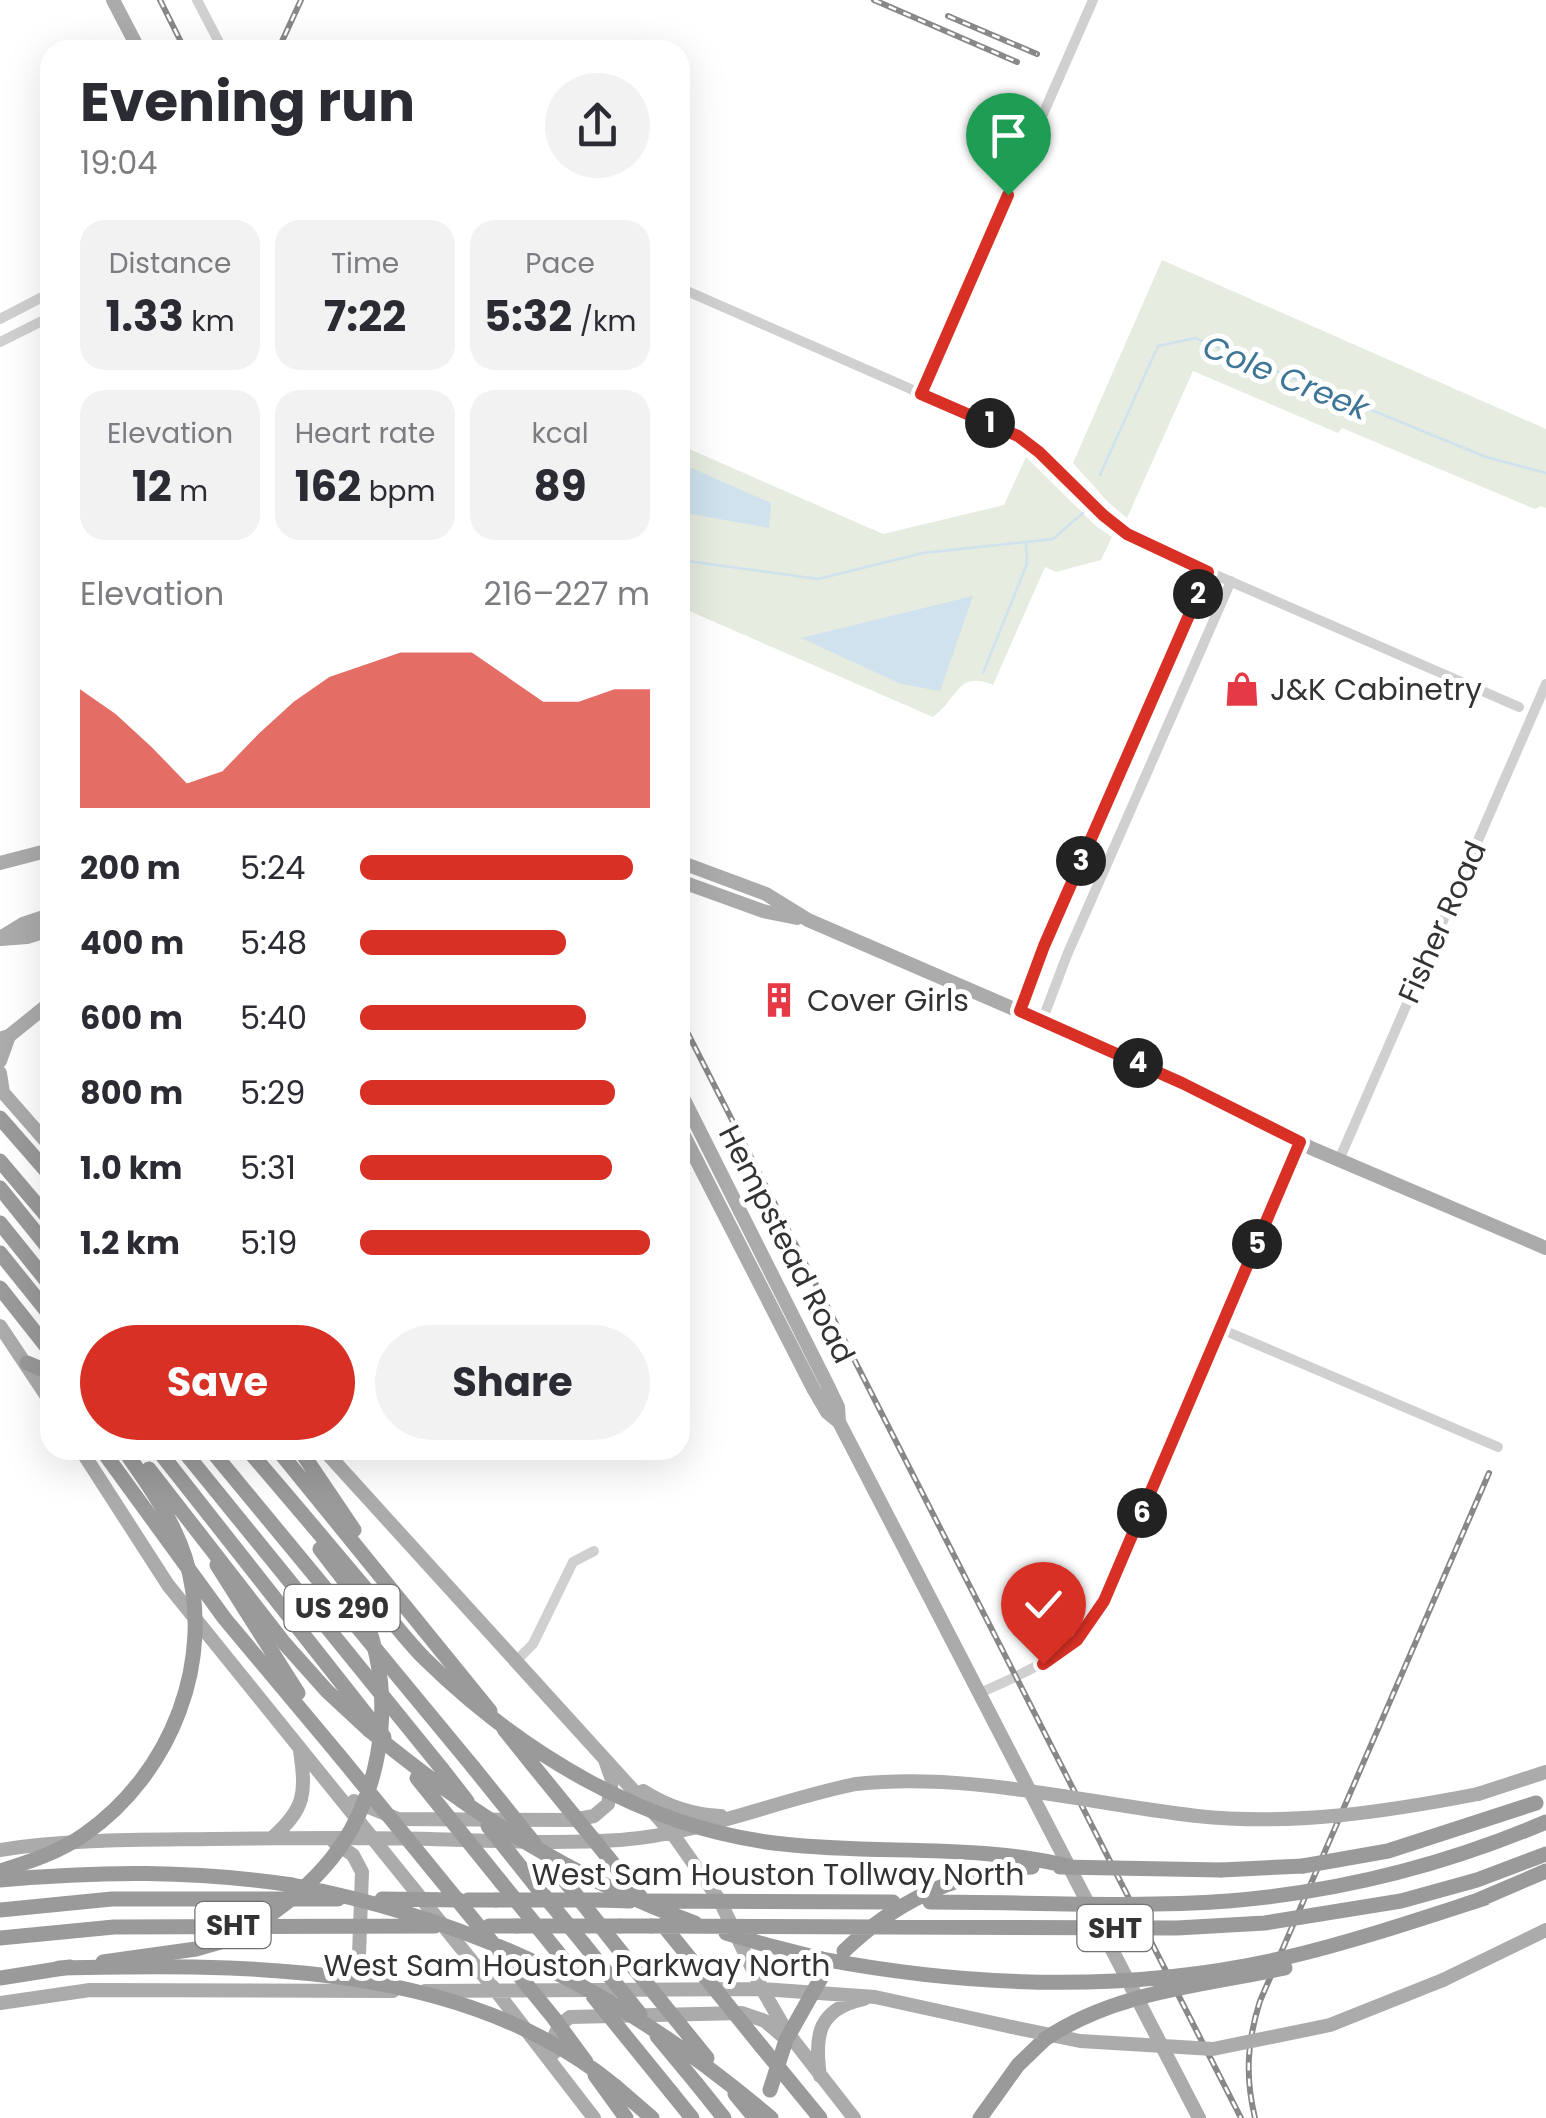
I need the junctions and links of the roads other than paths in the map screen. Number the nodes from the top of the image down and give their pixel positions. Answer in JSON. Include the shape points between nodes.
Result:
{"nodes":[{"id":1,"x":113,"y":0,"type":"edge"},
{"id":2,"x":197,"y":0,"type":"edge"},
{"id":3,"x":1094,"y":0,"type":"edge"},
{"id":4,"x":134,"y":40,"type":"edge"},
{"id":5,"x":218,"y":40,"type":"edge"},
{"id":6,"x":690,"y":292,"type":"edge"},
{"id":7,"x":40,"y":298,"type":"edge"},
{"id":8,"x":34,"y":301,"type":"junction"},
{"id":9,"x":40,"y":309,"type":"edge"},
{"id":10,"x":0,"y":319,"type":"edge"},
{"id":11,"x":40,"y":322,"type":"edge"},
{"id":12,"x":0,"y":342,"type":"edge"},
{"id":13,"x":921,"y":394,"type":"junction"},
{"id":14,"x":1208,"y":572,"type":"junction"},
{"id":15,"x":1231,"y":582,"type":"junction"},
{"id":16,"x":1546,"y":684,"type":"edge"},
{"id":17,"x":1519,"y":707,"type":"dead end"},
{"id":18,"x":1128,"y":755,"type":"junction"},
{"id":19,"x":1152,"y":764,"type":"junction"},
{"id":20,"x":40,"y":852,"type":"edge"},
{"id":21,"x":0,"y":863,"type":"edge"},
{"id":22,"x":690,"y":866,"type":"edge"},
{"id":23,"x":1074,"y":878,"type":"junction"},
{"id":24,"x":690,"y":885,"type":"edge"},
{"id":25,"x":1097,"y":887,"type":"junction"},
{"id":26,"x":40,"y":918,"type":"edge"},
{"id":27,"x":808,"y":920,"type":"junction"},
{"id":28,"x":40,"y":935,"type":"edge"},
{"id":29,"x":0,"y":939,"type":"edge"},
{"id":30,"x":40,"y":1011,"type":"edge"},
{"id":31,"x":1020,"y":1011,"type":"junction"},
{"id":32,"x":1042,"y":1021,"type":"junction"},
{"id":33,"x":4,"y":1038,"type":"edge"},
{"id":34,"x":0,"y":1062,"type":"edge"},
{"id":35,"x":0,"y":1073,"type":"edge"},
{"id":36,"x":2,"y":1091,"type":"edge"},
{"id":37,"x":690,"y":1112,"type":"edge"},
{"id":38,"x":0,"y":1118,"type":"edge"},
{"id":39,"x":40,"y":1135,"type":"edge"},
{"id":40,"x":1300,"y":1142,"type":"junction"},
{"id":41,"x":690,"y":1148,"type":"edge"},
{"id":42,"x":1339,"y":1160,"type":"junction"},
{"id":43,"x":0,"y":1161,"type":"edge"},
{"id":44,"x":40,"y":1164,"type":"edge"},
{"id":45,"x":0,"y":1188,"type":"edge"},
{"id":46,"x":40,"y":1208,"type":"edge"},
{"id":47,"x":2,"y":1225,"type":"edge"},
{"id":48,"x":40,"y":1238,"type":"edge"},
{"id":49,"x":1546,"y":1248,"type":"edge"},
{"id":50,"x":0,"y":1253,"type":"edge"},
{"id":51,"x":40,"y":1265,"type":"edge"},
{"id":52,"x":40,"y":1272,"type":"edge"},
{"id":53,"x":0,"y":1288,"type":"edge"},
{"id":54,"x":40,"y":1303,"type":"edge"},
{"id":55,"x":0,"y":1326,"type":"edge"},
{"id":56,"x":1221,"y":1329,"type":"junction"},
{"id":57,"x":40,"y":1338,"type":"edge"},
{"id":58,"x":26,"y":1363,"type":"junction"},
{"id":59,"x":40,"y":1369,"type":"edge"},
{"id":60,"x":40,"y":1385,"type":"edge"},
{"id":61,"x":839,"y":1422,"type":"junction"},
{"id":62,"x":1498,"y":1447,"type":"dead end"},
{"id":63,"x":87,"y":1460,"type":"edge"},
{"id":64,"x":109,"y":1460,"type":"edge"},
{"id":65,"x":131,"y":1460,"type":"edge"},
{"id":66,"x":142,"y":1460,"type":"edge"},
{"id":67,"x":153,"y":1460,"type":"edge"},
{"id":68,"x":166,"y":1460,"type":"edge"},
{"id":69,"x":191,"y":1460,"type":"edge"},
{"id":70,"x":219,"y":1460,"type":"edge"},
{"id":71,"x":257,"y":1460,"type":"edge"},
{"id":72,"x":286,"y":1460,"type":"edge"},
{"id":73,"x":307,"y":1460,"type":"edge"},
{"id":74,"x":333,"y":1460,"type":"edge"},
{"id":75,"x":283,"y":1490,"type":"junction"},
{"id":76,"x":594,"y":1551,"type":"dead end"},
{"id":77,"x":426,"y":1631,"type":"junction"},
{"id":78,"x":518,"y":1659,"type":"junction"},
{"id":79,"x":978,"y":1694,"type":"junction"},
{"id":80,"x":300,"y":1749,"type":"junction"},
{"id":81,"x":340,"y":1752,"type":"junction"},
{"id":82,"x":602,"y":1752,"type":"junction"},
{"id":83,"x":1546,"y":1772,"type":"edge"},
{"id":84,"x":627,"y":1780,"type":"junction"},
{"id":85,"x":335,"y":1791,"type":"junction"},
{"id":86,"x":1546,"y":1799,"type":"edge"},
{"id":87,"x":737,"y":1816,"type":"junction"},
{"id":88,"x":1546,"y":1822,"type":"edge"},
{"id":89,"x":672,"y":1833,"type":"junction"},
{"id":90,"x":272,"y":1838,"type":"junction"},
{"id":91,"x":327,"y":1838,"type":"junction"},
{"id":92,"x":372,"y":1838,"type":"junction"},
{"id":93,"x":0,"y":1850,"type":"edge"},
{"id":94,"x":1546,"y":1854,"type":"edge"},
{"id":95,"x":1071,"y":1867,"type":"junction"},
{"id":96,"x":0,"y":1871,"type":"edge"},
{"id":97,"x":1546,"y":1871,"type":"edge"},
{"id":98,"x":0,"y":1880,"type":"edge"},
{"id":99,"x":1484,"y":1898,"type":"junction"},
{"id":100,"x":0,"y":1910,"type":"edge"},
{"id":101,"x":1546,"y":1930,"type":"edge"},
{"id":102,"x":0,"y":1938,"type":"edge"},
{"id":103,"x":59,"y":1968,"type":"junction"},
{"id":104,"x":0,"y":1978,"type":"edge"},
{"id":105,"x":762,"y":1989,"type":"junction"},
{"id":106,"x":328,"y":1991,"type":"junction"},
{"id":107,"x":496,"y":1991,"type":"junction"},
{"id":108,"x":875,"y":1996,"type":"junction"},
{"id":109,"x":0,"y":2003,"type":"edge"},
{"id":110,"x":799,"y":2050,"type":"junction"},
{"id":111,"x":554,"y":2064,"type":"junction"},
{"id":112,"x":820,"y":2077,"type":"junction"},
{"id":113,"x":594,"y":2118,"type":"edge"},
{"id":114,"x":626,"y":2118,"type":"edge"},
{"id":115,"x":652,"y":2118,"type":"edge"},
{"id":116,"x":692,"y":2118,"type":"edge"},
{"id":117,"x":724,"y":2118,"type":"edge"},
{"id":118,"x":754,"y":2118,"type":"edge"},
{"id":119,"x":769,"y":2118,"type":"edge"},
{"id":120,"x":820,"y":2118,"type":"edge"},
{"id":121,"x":854,"y":2118,"type":"edge"},
{"id":122,"x":980,"y":2118,"type":"edge"},
{"id":123,"x":1199,"y":2118,"type":"edge"}],
"edges":[{"from":1,"to":4,"type":"main road"},
{"from":2,"to":5,"type":"street"},
{"from":3,"to":13,"type":"street"},
{"from":6,"to":13,"type":"street"},
{"from":7,"to":8,"type":"street"},
{"from":8,"to":9,"type":"street"},
{"from":8,"to":10,"type":"street"},
{"from":11,"to":12,"type":"street"},
{"from":13,"to":14,"type":"street","via":[[1018,436],[1127,534]]},
{"from":14,"to":15,"type":"street"},
{"from":14,"to":18,"type":"street"},
{"from":15,"to":17,"type":"street"},
{"from":15,"to":19,"type":"street"},
{"from":16,"to":42,"type":"street","name":"Fisher Road"},
{"from":18,"to":19,"type":"street"},
{"from":18,"to":23,"type":"street"},
{"from":19,"to":25,"type":"street"},
{"from":20,"to":21,"type":"main road"},
{"from":22,"to":27,"type":"main road","via":[[766,894]]},
{"from":23,"to":25,"type":"street"},
{"from":23,"to":31,"type":"street"},
{"from":24,"to":27,"type":"main road"},
{"from":25,"to":32,"type":"street"},
{"from":26,"to":29,"type":"main road"},
{"from":27,"to":31,"type":"main road"},
{"from":28,"to":29,"type":"main road"},
{"from":30,"to":33,"type":"main road"},
{"from":31,"to":32,"type":"main road"},
{"from":32,"to":40,"type":"main road"},
{"from":33,"to":34,"type":"main road"},
{"from":35,"to":36,"type":"main road"},
{"from":36,"to":39,"type":"main road"},
{"from":37,"to":61,"type":"main road","name":"Hempstead Road","via":[[827,1384]]},
{"from":38,"to":44,"type":"highway"},
{"from":40,"to":42,"type":"main road"},
{"from":40,"to":56,"type":"street"},
{"from":41,"to":61,"type":"main road","name":"Hempstead Road","via":[[814,1390]]},
{"from":42,"to":49,"type":"main road"},
{"from":43,"to":46,"type":"highway"},
{"from":45,"to":48,"type":"highway"},
{"from":47,"to":51,"type":"highway"},
{"from":47,"to":52,"type":"highway"},
{"from":50,"to":54,"type":"highway"},
{"from":53,"to":57,"type":"highway"},
{"from":55,"to":58,"type":"main road"},
{"from":56,"to":62,"type":"street"},
{"from":56,"to":79,"type":"street","via":[[1098,1611],[1064,1651]]},
{"from":58,"to":59,"type":"highway"},
{"from":58,"to":60,"type":"main road"},
{"from":61,"to":79,"type":"main road","name":"Hempstead Road"},
{"from":63,"to":80,"type":"main road","via":[[168,1585]]},
{"from":64,"to":81,"type":"highway","via":[[225,1619]]},
{"from":65,"to":96,"type":"highway","bridge":true,"via":[[177,1536],[190,1576],[194,1643],[184,1701],[156,1759],[121,1804],[63,1847]]},
{"from":66,"to":99,"type":"highway","bridge":true,"via":[[284,1644],[418,1772],[538,1851],[704,1926],[881,1970],[1005,1983],[1092,1982],[1287,1957]]},
{"from":67,"to":81,"type":"highway","via":[[264,1644]]},
{"from":68,"to":116,"type":"highway","number":"US 290","bridge":true},
{"from":69,"to":117,"type":"highway","bridge":true},
{"from":70,"to":118,"type":"highway","number":"US 290","bridge":true},
{"from":71,"to":75,"type":"highway","bridge":true},
{"from":72,"to":77,"type":"highway"},
{"from":73,"to":77,"type":"highway"},
{"from":74,"to":78,"type":"main road"},
{"from":75,"to":95,"type":"highway","bridge":true,"via":[[422,1656],[459,1690],[558,1764],[630,1802],[674,1820],[783,1844],[973,1854]]},
{"from":75,"to":103,"type":"highway","bridge":true,"via":[[352,1592],[376,1654],[382,1726],[373,1776],[354,1823],[302,1889],[230,1939]]},
{"from":76,"to":78,"type":"street","via":[[573,1562],[533,1644]]},
{"from":77,"to":120,"type":"highway","bridge":true},
{"from":78,"to":82,"type":"main road"},
{"from":79,"to":123,"type":"main road","name":"Hempstead Road"},
{"from":80,"to":85,"type":"main road"},
{"from":80,"to":90,"type":"main road","via":[[303,1798]]},
{"from":81,"to":114,"type":"highway","bridge":true},
{"from":82,"to":84,"type":"main road"},
{"from":82,"to":85,"type":"main road","via":[[612,1780],[608,1804],[594,1816],[572,1820],[398,1819]]},
{"from":83,"to":87,"type":"main road","bridge":true,"via":[[1478,1794],[1371,1814],[1197,1816],[930,1780],[856,1784]]},
{"from":84,"to":87,"type":"main road","via":[[676,1808]]},
{"from":84,"to":89,"type":"main road"},
{"from":85,"to":92,"type":"main road"},
{"from":86,"to":95,"type":"highway","bridge":true,"via":[[1388,1851],[1318,1864]]},
{"from":87,"to":89,"type":"main road"},
{"from":88,"to":100,"type":"highway","name":"West Sam Houston Tollway North","number":"SHT","bridge":true,"via":[[1370,1879],[1212,1902],[166,1898]]},
{"from":89,"to":92,"type":"main road","via":[[575,1843]]},
{"from":89,"to":105,"type":"main road","via":[[720,1900]]},
{"from":90,"to":91,"type":"main road"},
{"from":90,"to":93,"type":"main road"},
{"from":91,"to":92,"type":"main road"},
{"from":91,"to":106,"type":"main road","via":[[353,1854],[362,1872],[359,1955]]},
{"from":92,"to":107,"type":"main road"},
{"from":94,"to":102,"type":"highway","name":"West Sam Houston Tollway North","number":"SHT","bridge":true,"via":[[1384,1904],[1266,1923],[1177,1928],[194,1925]]},
{"from":95,"to":119,"type":"highway","bridge":true,"via":[[965,1878],[871,1927],[832,1964],[802,2008],[780,2056]]},
{"from":97,"to":99,"type":"highway","bridge":true},
{"from":98,"to":119,"type":"highway","bridge":true,"via":[[180,1872],[292,1885],[405,1911],[565,1975],[646,2021]]},
{"from":99,"to":122,"type":"highway","bridge":true,"via":[[1316,1960],[1096,2010],[1045,2039]]},
{"from":101,"to":108,"type":"main road","name":"West Sam Houston Parkway North","bridge":true,"via":[[1330,2025],[1213,2049],[1080,2041]]},
{"from":103,"to":104,"type":"highway"},
{"from":103,"to":115,"type":"highway","bridge":true,"via":[[241,1967],[400,1989],[507,2022],[550,2044]]},
{"from":105,"to":107,"type":"main road","name":"West Sam Houston Parkway North"},
{"from":105,"to":108,"type":"main road","name":"West Sam Houston Parkway North"},
{"from":105,"to":110,"type":"main road"},
{"from":106,"to":107,"type":"main road","name":"West Sam Houston Parkway North"},
{"from":106,"to":109,"type":"main road","name":"West Sam Houston Parkway North","via":[[90,1990]]},
{"from":107,"to":111,"type":"main road"},
{"from":108,"to":112,"type":"main road","via":[[839,2006],[822,2026],[816,2046]]},
{"from":110,"to":111,"type":"main road","via":[[764,2021],[742,2014],[570,2017],[552,2038]]},
{"from":110,"to":112,"type":"main road"},
{"from":111,"to":113,"type":"main road"},
{"from":112,"to":121,"type":"main road"}]}
